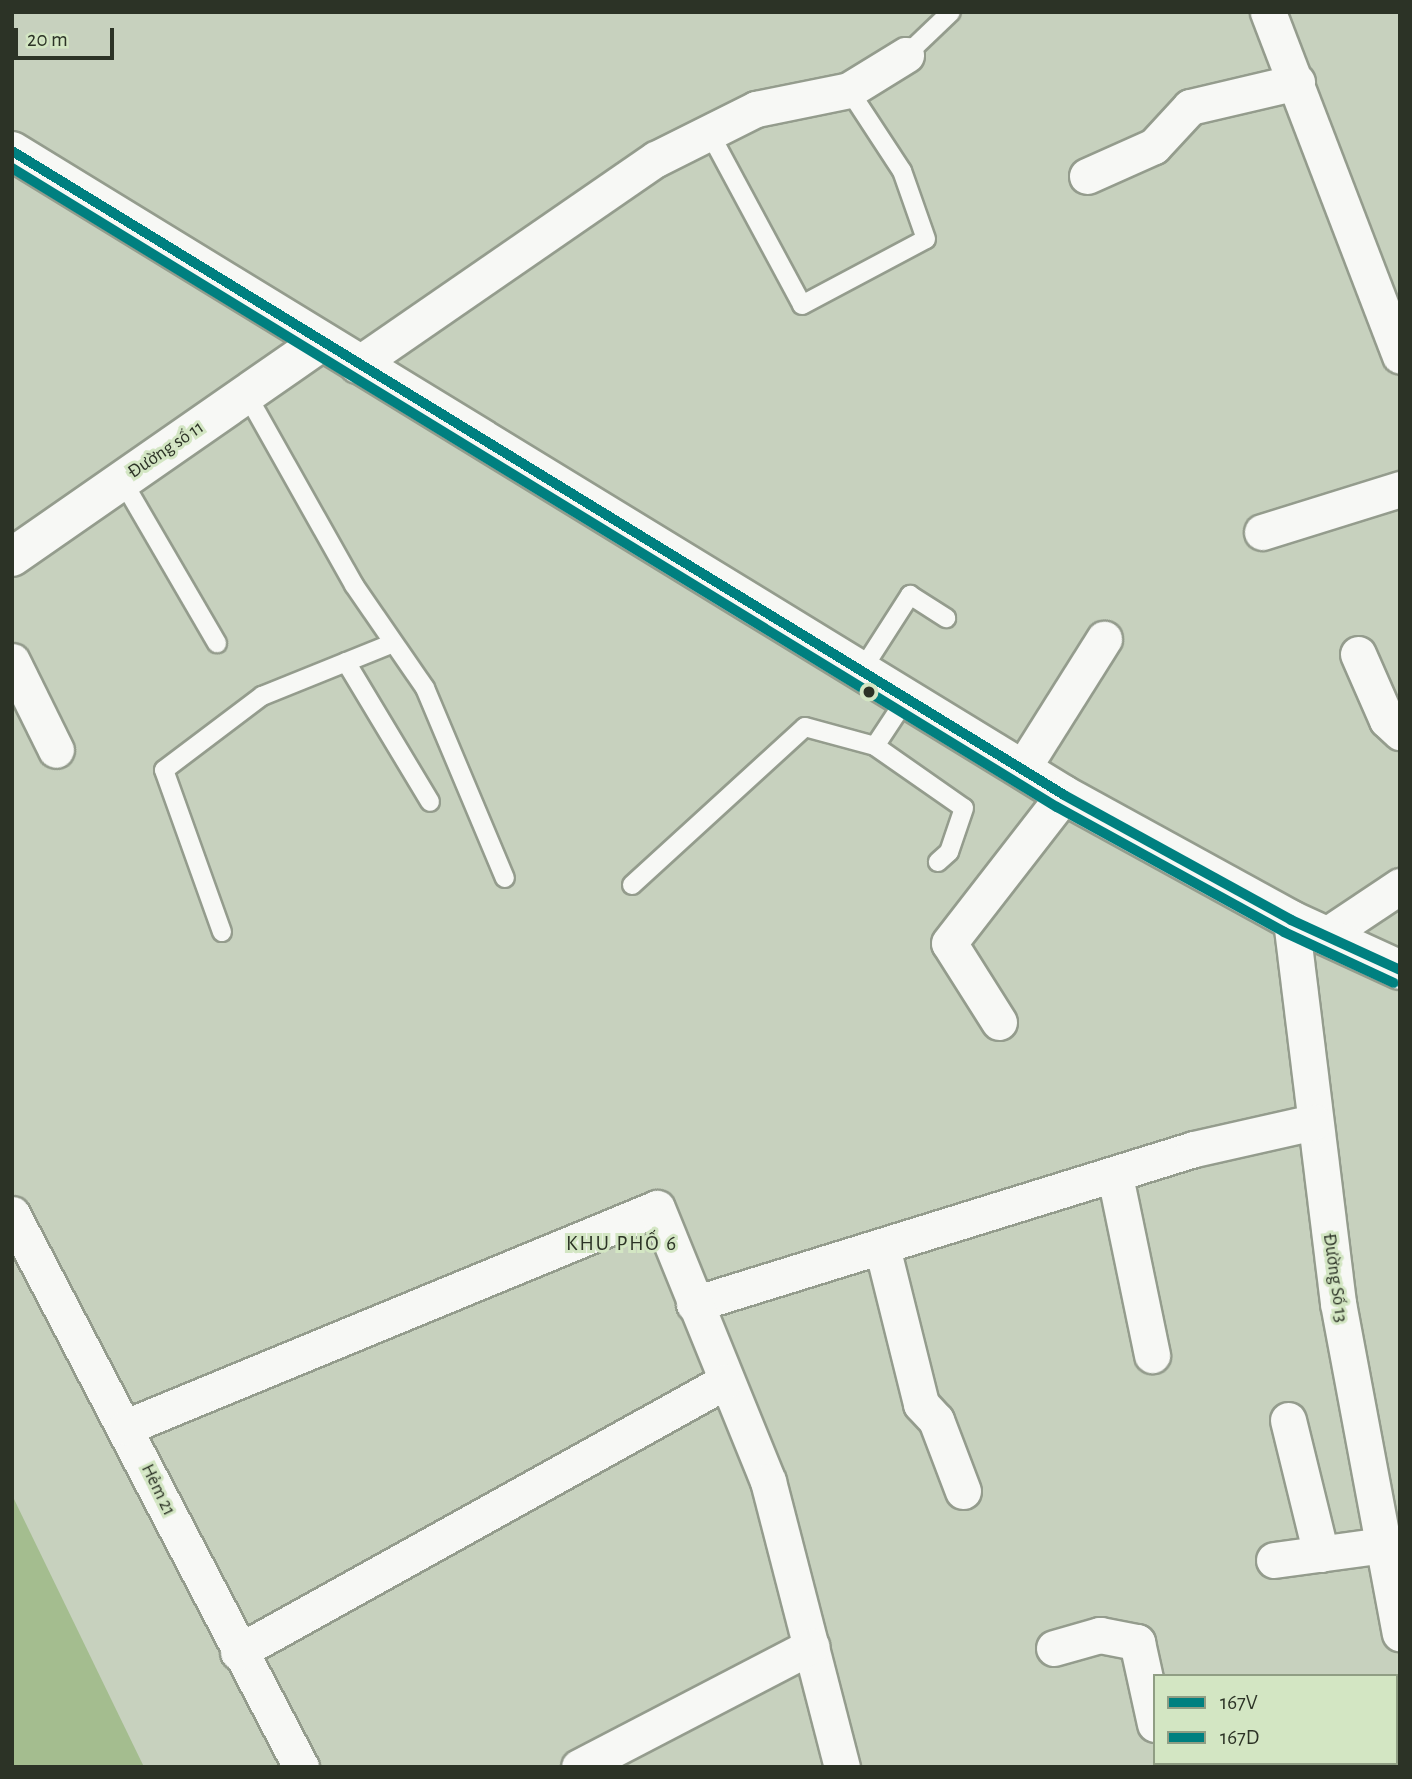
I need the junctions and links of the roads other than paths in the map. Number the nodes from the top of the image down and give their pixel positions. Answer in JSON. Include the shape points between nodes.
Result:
{"nodes":[{"id":1,"x":951,"y":12,"type":"edge"},
{"id":2,"x":1268,"y":12,"type":"edge"},
{"id":3,"x":906,"y":55,"type":"joint"},
{"id":4,"x":1297,"y":82,"type":"junction"},
{"id":5,"x":849,"y":90,"type":"junction"},
{"id":6,"x":709,"y":132,"type":"junction"},
{"id":7,"x":12,"y":151,"type":"edge"},
{"id":8,"x":1087,"y":176,"type":"dead end"},
{"id":9,"x":320,"y":343,"type":"junction"},
{"id":10,"x":1400,"y":356,"type":"edge"},
{"id":11,"x":357,"y":365,"type":"junction"},
{"id":12,"x":247,"y":395,"type":"junction"},
{"id":13,"x":122,"y":480,"type":"junction"},
{"id":14,"x":1400,"y":489,"type":"edge"},
{"id":15,"x":1262,"y":532,"type":"dead end"},
{"id":16,"x":12,"y":557,"type":"edge"},
{"id":17,"x":946,"y":618,"type":"dead end"},
{"id":18,"x":1104,"y":639,"type":"dead end"},
{"id":19,"x":217,"y":643,"type":"dead end"},
{"id":20,"x":393,"y":643,"type":"junction"},
{"id":21,"x":1358,"y":654,"type":"dead end"},
{"id":22,"x":12,"y":662,"type":"edge"},
{"id":23,"x":346,"y":662,"type":"junction"},
{"id":24,"x":860,"y":673,"type":"junction"},
{"id":25,"x":906,"y":699,"type":"junction"},
{"id":26,"x":1400,"y":732,"type":"edge"},
{"id":27,"x":875,"y":746,"type":"junction"},
{"id":28,"x":56,"y":750,"type":"dead end"},
{"id":29,"x":1022,"y":769,"type":"junction"},
{"id":30,"x":1064,"y":794,"type":"junction"},
{"id":31,"x":430,"y":802,"type":"dead end"},
{"id":32,"x":938,"y":862,"type":"dead end"},
{"id":33,"x":505,"y":878,"type":"dead end"},
{"id":34,"x":632,"y":884,"type":"dead end"},
{"id":35,"x":1400,"y":886,"type":"edge"},
{"id":36,"x":1308,"y":928,"type":"junction"},
{"id":37,"x":222,"y":932,"type":"dead end"},
{"id":38,"x":1400,"y":970,"type":"edge"},
{"id":39,"x":999,"y":1023,"type":"dead end"},
{"id":40,"x":1314,"y":1122,"type":"junction"},
{"id":41,"x":1115,"y":1176,"type":"junction"},
{"id":42,"x":12,"y":1214,"type":"edge"},
{"id":43,"x":882,"y":1247,"type":"junction"},
{"id":44,"x":694,"y":1304,"type":"junction"},
{"id":45,"x":1152,"y":1355,"type":"dead end"},
{"id":46,"x":724,"y":1382,"type":"junction"},
{"id":47,"x":1288,"y":1420,"type":"dead end"},
{"id":48,"x":126,"y":1427,"type":"junction"},
{"id":49,"x":963,"y":1491,"type":"dead end"},
{"id":50,"x":1383,"y":1545,"type":"junction"},
{"id":51,"x":1321,"y":1554,"type":"junction"},
{"id":52,"x":1274,"y":1560,"type":"dead end"},
{"id":53,"x":1399,"y":1626,"type":"edge"},
{"id":54,"x":811,"y":1646,"type":"junction"},
{"id":55,"x":1054,"y":1648,"type":"dead end"},
{"id":56,"x":238,"y":1652,"type":"junction"},
{"id":57,"x":1153,"y":1715,"type":"edge"},
{"id":58,"x":301,"y":1767,"type":"edge"},
{"id":59,"x":579,"y":1767,"type":"edge"},
{"id":60,"x":842,"y":1767,"type":"edge"}],
"edges":[{"from":1,"to":3,"type":"lane"},
{"from":2,"to":4,"type":"street"},
{"from":3,"to":5,"type":"street"},
{"from":4,"to":8,"type":"street","via":[[1190,107],[1154,146]]},
{"from":4,"to":10,"type":"street"},
{"from":5,"to":6,"type":"street","via":[[756,108]]},
{"from":5,"to":6,"type":"lane","via":[[902,171],[926,239],[802,304]]},
{"from":6,"to":11,"type":"street","via":[[656,159]]},
{"from":7,"to":9,"type":"main road"},
{"from":9,"to":11,"type":"main road"},
{"from":9,"to":12,"type":"main road","name":"Đường số 11"},
{"from":11,"to":24,"type":"main road"},
{"from":12,"to":13,"type":"main road","name":"Đường số 11"},
{"from":12,"to":20,"type":"lane","via":[[354,585]]},
{"from":13,"to":16,"type":"main road","name":"Đường số 11"},
{"from":13,"to":19,"type":"lane"},
{"from":14,"to":15,"type":"street"},
{"from":17,"to":24,"type":"lane","via":[[910,595]]},
{"from":18,"to":29,"type":"street"},
{"from":20,"to":23,"type":"lane"},
{"from":20,"to":33,"type":"lane","via":[[425,688]]},
{"from":21,"to":26,"type":"street","via":[[1387,720]]},
{"from":22,"to":28,"type":"street"},
{"from":23,"to":31,"type":"lane"},
{"from":23,"to":37,"type":"lane","via":[[262,696],[164,770]]},
{"from":24,"to":25,"type":"main road"},
{"from":25,"to":27,"type":"lane"},
{"from":25,"to":29,"type":"main road"},
{"from":27,"to":32,"type":"lane","via":[[964,808],[949,852]]},
{"from":27,"to":34,"type":"lane","via":[[805,727]]},
{"from":29,"to":30,"type":"main road"},
{"from":30,"to":36,"type":"main road"},
{"from":30,"to":39,"type":"street","via":[[949,943]]},
{"from":35,"to":36,"type":"street"},
{"from":36,"to":38,"type":"main road"},
{"from":36,"to":40,"type":"street","name":"Đường Số 13"},
{"from":40,"to":41,"type":"street","via":[[1194,1149]]},
{"from":40,"to":50,"type":"street","name":"Đường Số 13","via":[[1338,1303]]},
{"from":41,"to":43,"type":"street"},
{"from":41,"to":45,"type":"street"},
{"from":42,"to":48,"type":"street","name":"Hẻm 21"},
{"from":43,"to":44,"type":"street"},
{"from":43,"to":49,"type":"street","via":[[921,1404],[936,1420]]},
{"from":44,"to":46,"type":"street"},
{"from":44,"to":48,"type":"street","via":[[657,1208]]},
{"from":46,"to":54,"type":"street","via":[[768,1481]]},
{"from":46,"to":56,"type":"street"},
{"from":47,"to":51,"type":"street"},
{"from":48,"to":56,"type":"street","name":"Hẻm 21"},
{"from":50,"to":51,"type":"street"},
{"from":50,"to":53,"type":"street","name":"Đường Số 13"},
{"from":51,"to":52,"type":"street"},
{"from":54,"to":59,"type":"street"},
{"from":54,"to":60,"type":"street"},
{"from":55,"to":57,"type":"street","via":[[1100,1635],[1137,1642]]},
{"from":56,"to":58,"type":"street","name":"Hẻm 21"}]}
